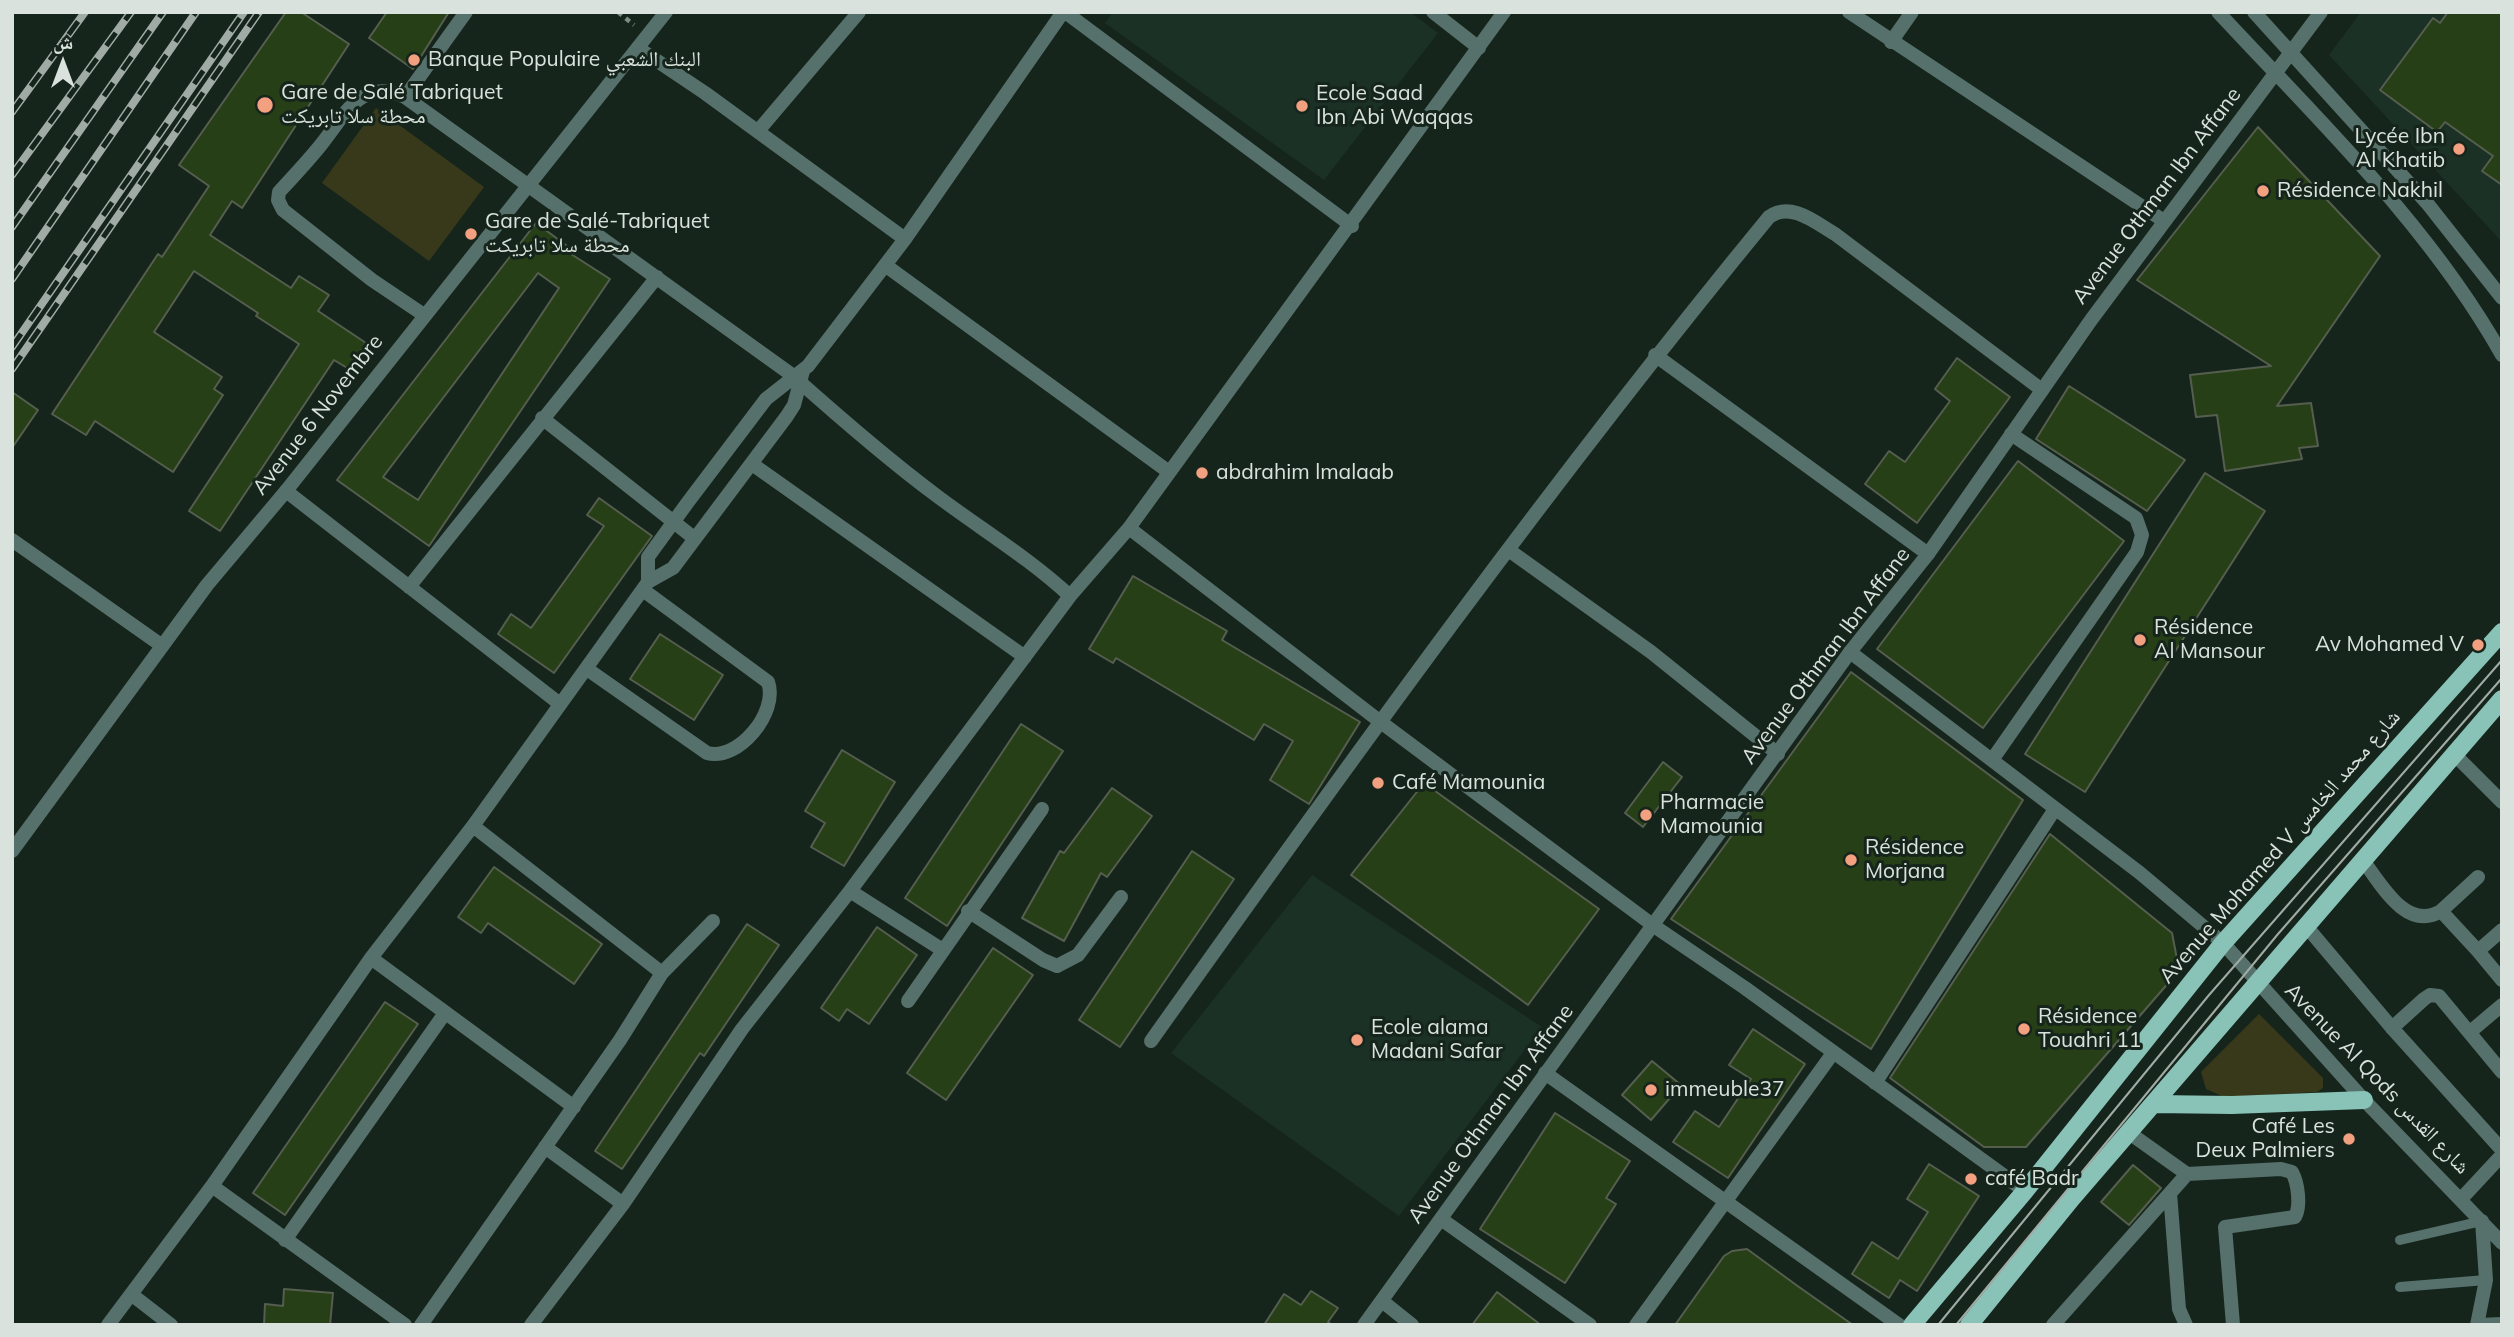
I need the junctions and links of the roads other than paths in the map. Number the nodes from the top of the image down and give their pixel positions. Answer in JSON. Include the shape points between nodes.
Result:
{"nodes":[{"id":1,"x":466,"y":12,"type":"edge"},
{"id":2,"x":666,"y":12,"type":"edge"},
{"id":3,"x":859,"y":12,"type":"edge"},
{"id":4,"x":1064,"y":12,"type":"edge"},
{"id":5,"x":1433,"y":12,"type":"edge"},
{"id":6,"x":1504,"y":12,"type":"edge"},
{"id":7,"x":1849,"y":12,"type":"edge"},
{"id":8,"x":1912,"y":12,"type":"edge"},
{"id":9,"x":2218,"y":12,"type":"edge"},
{"id":10,"x":2254,"y":12,"type":"edge"},
{"id":11,"x":2321,"y":12,"type":"edge"},
{"id":12,"x":1891,"y":42,"type":"junction"},
{"id":13,"x":638,"y":48,"type":"junction"},
{"id":14,"x":1479,"y":48,"type":"junction"},
{"id":15,"x":2290,"y":53,"type":"junction"},
{"id":16,"x":2274,"y":73,"type":"junction"},
{"id":17,"x":405,"y":97,"type":"junction"},
{"id":18,"x":758,"y":131,"type":"junction"},
{"id":19,"x":528,"y":184,"type":"junction"},
{"id":20,"x":2164,"y":221,"type":"junction"},
{"id":21,"x":1352,"y":226,"type":"junction"},
{"id":22,"x":905,"y":239,"type":"junction"},
{"id":23,"x":885,"y":265,"type":"junction"},
{"id":24,"x":657,"y":277,"type":"junction"},
{"id":25,"x":2502,"y":298,"type":"edge"},
{"id":26,"x":424,"y":315,"type":"junction"},
{"id":27,"x":1655,"y":355,"type":"junction"},
{"id":28,"x":2502,"y":355,"type":"edge"},
{"id":29,"x":799,"y":377,"type":"junction"},
{"id":30,"x":2042,"y":390,"type":"junction"},
{"id":31,"x":542,"y":418,"type":"junction"},
{"id":32,"x":2011,"y":434,"type":"junction"},
{"id":33,"x":752,"y":464,"type":"junction"},
{"id":34,"x":1169,"y":472,"type":"junction"},
{"id":35,"x":286,"y":491,"type":"junction"},
{"id":36,"x":674,"y":522,"type":"junction"},
{"id":37,"x":1129,"y":528,"type":"junction"},
{"id":38,"x":694,"y":538,"type":"junction"},
{"id":39,"x":12,"y":540,"type":"edge"},
{"id":40,"x":1510,"y":551,"type":"junction"},
{"id":41,"x":1928,"y":554,"type":"junction"},
{"id":42,"x":645,"y":586,"type":"junction"},
{"id":43,"x":409,"y":587,"type":"junction"},
{"id":44,"x":1070,"y":596,"type":"junction"},
{"id":45,"x":2502,"y":632,"type":"edge"},
{"id":46,"x":161,"y":645,"type":"junction"},
{"id":47,"x":1850,"y":652,"type":"junction"},
{"id":48,"x":1025,"y":657,"type":"junction"},
{"id":49,"x":587,"y":669,"type":"junction"},
{"id":50,"x":2502,"y":699,"type":"edge"},
{"id":51,"x":560,"y":704,"type":"junction"},
{"id":52,"x":1382,"y":723,"type":"junction"},
{"id":53,"x":2453,"y":753,"type":"junction"},
{"id":54,"x":1778,"y":754,"type":"junction"},
{"id":55,"x":1992,"y":760,"type":"junction"},
{"id":56,"x":2502,"y":802,"type":"edge"},
{"id":57,"x":1042,"y":809,"type":"dead end"},
{"id":58,"x":2055,"y":809,"type":"junction"},
{"id":59,"x":473,"y":826,"type":"junction"},
{"id":60,"x":12,"y":851,"type":"edge"},
{"id":61,"x":2362,"y":859,"type":"junction"},
{"id":62,"x":2477,"y":877,"type":"dead end"},
{"id":63,"x":850,"y":891,"type":"junction"},
{"id":64,"x":1121,"y":897,"type":"dead end"},
{"id":65,"x":968,"y":911,"type":"junction"},
{"id":66,"x":2441,"y":911,"type":"junction"},
{"id":67,"x":713,"y":921,"type":"dead end"},
{"id":68,"x":1654,"y":926,"type":"junction"},
{"id":69,"x":2306,"y":926,"type":"junction"},
{"id":70,"x":2502,"y":930,"type":"edge"},
{"id":71,"x":2222,"y":943,"type":"junction"},
{"id":72,"x":941,"y":949,"type":"junction"},
{"id":73,"x":2477,"y":951,"type":"junction"},
{"id":74,"x":371,"y":958,"type":"junction"},
{"id":75,"x":662,"y":973,"type":"junction"},
{"id":76,"x":2502,"y":980,"type":"edge"},
{"id":77,"x":2256,"y":981,"type":"junction"},
{"id":78,"x":908,"y":1001,"type":"dead end"},
{"id":79,"x":2502,"y":1005,"type":"edge"},
{"id":80,"x":444,"y":1013,"type":"junction"},
{"id":81,"x":2392,"y":1028,"type":"junction"},
{"id":82,"x":2470,"y":1032,"type":"junction"},
{"id":83,"x":1151,"y":1041,"type":"dead end"},
{"id":84,"x":1833,"y":1053,"type":"junction"},
{"id":85,"x":2502,"y":1072,"type":"edge"},
{"id":86,"x":1545,"y":1073,"type":"junction"},
{"id":87,"x":1875,"y":1083,"type":"junction"},
{"id":88,"x":2364,"y":1100,"type":"junction"},
{"id":89,"x":2154,"y":1104,"type":"junction"},
{"id":90,"x":573,"y":1107,"type":"junction"},
{"id":91,"x":2128,"y":1132,"type":"junction"},
{"id":92,"x":545,"y":1147,"type":"junction"},
{"id":93,"x":2502,"y":1153,"type":"edge"},
{"id":94,"x":2187,"y":1174,"type":"junction"},
{"id":95,"x":212,"y":1186,"type":"junction"},
{"id":96,"x":2025,"y":1191,"type":"junction"},
{"id":97,"x":2170,"y":1193,"type":"junction"},
{"id":98,"x":2462,"y":1198,"type":"junction"},
{"id":99,"x":1726,"y":1199,"type":"junction"},
{"id":100,"x":623,"y":1204,"type":"junction"},
{"id":101,"x":1441,"y":1219,"type":"junction"},
{"id":102,"x":2482,"y":1221,"type":"junction"},
{"id":103,"x":285,"y":1240,"type":"junction"},
{"id":104,"x":2400,"y":1240,"type":"dead end"},
{"id":105,"x":2502,"y":1243,"type":"edge"},
{"id":106,"x":2486,"y":1280,"type":"junction"},
{"id":107,"x":2400,"y":1287,"type":"dead end"},
{"id":108,"x":131,"y":1294,"type":"junction"},
{"id":109,"x":1382,"y":1301,"type":"junction"},
{"id":110,"x":2502,"y":1324,"type":"edge"},
{"id":111,"x":107,"y":1325,"type":"edge"},
{"id":112,"x":171,"y":1325,"type":"edge"},
{"id":113,"x":405,"y":1325,"type":"edge"},
{"id":114,"x":421,"y":1325,"type":"edge"},
{"id":115,"x":531,"y":1325,"type":"edge"},
{"id":116,"x":1364,"y":1325,"type":"edge"},
{"id":117,"x":1412,"y":1325,"type":"edge"},
{"id":118,"x":1590,"y":1325,"type":"edge"},
{"id":119,"x":1636,"y":1325,"type":"edge"},
{"id":120,"x":1899,"y":1325,"type":"edge"},
{"id":121,"x":1912,"y":1325,"type":"edge"},
{"id":122,"x":1969,"y":1325,"type":"edge"},
{"id":123,"x":2053,"y":1325,"type":"edge"},
{"id":124,"x":2186,"y":1325,"type":"edge"},
{"id":125,"x":2233,"y":1325,"type":"edge"},
{"id":126,"x":2478,"y":1325,"type":"edge"}],
"edges":[{"from":1,"to":17,"type":"street"},
{"from":2,"to":13,"type":"street","name":"Avenue 6 Novembre"},
{"from":3,"to":18,"type":"street"},
{"from":4,"to":21,"type":"street"},
{"from":4,"to":22,"type":"street"},
{"from":5,"to":14,"type":"street"},
{"from":6,"to":14,"type":"street"},
{"from":7,"to":12,"type":"street"},
{"from":8,"to":12,"type":"street"},
{"from":9,"to":16,"type":"street"},
{"from":10,"to":15,"type":"street"},
{"from":11,"to":15,"type":"street","name":"Avenue Othman Ibn Affane"},
{"from":12,"to":20,"type":"street"},
{"from":13,"to":18,"type":"street"},
{"from":13,"to":19,"type":"street","name":"Avenue 6 Novembre"},
{"from":14,"to":21,"type":"street"},
{"from":15,"to":16,"type":"street","name":"Avenue Othman Ibn Affane"},
{"from":15,"to":25,"type":"street","via":[[2427,204]]},
{"from":16,"to":20,"type":"street","name":"Avenue Othman Ibn Affane"},
{"from":16,"to":28,"type":"street","via":[[2423,237]]},
{"from":17,"to":19,"type":"street"},
{"from":17,"to":26,"type":"street","via":[[377,90],[358,99],[279,192],[278,200],[308,231]]},
{"from":18,"to":22,"type":"street"},
{"from":19,"to":24,"type":"street"},
{"from":19,"to":26,"type":"street","name":"Avenue 6 Novembre"},
{"from":20,"to":30,"type":"street","name":"Avenue Othman Ibn Affane"},
{"from":21,"to":34,"type":"street"},
{"from":22,"to":23,"type":"street"},
{"from":23,"to":29,"type":"street"},
{"from":23,"to":34,"type":"street"},
{"from":24,"to":29,"type":"street"},
{"from":24,"to":31,"type":"street"},
{"from":26,"to":35,"type":"street","name":"Avenue 6 Novembre"},
{"from":27,"to":30,"type":"street","via":[[1769,217],[1790,212],[1835,234]]},
{"from":27,"to":40,"type":"street"},
{"from":27,"to":41,"type":"street"},
{"from":29,"to":33,"type":"street","via":[[794,405]]},
{"from":29,"to":36,"type":"street","via":[[758,409]]},
{"from":29,"to":44,"type":"street","via":[[822,404]]},
{"from":30,"to":32,"type":"street","name":"Avenue Othman Ibn Affane"},
{"from":31,"to":36,"type":"street"},
{"from":31,"to":43,"type":"street"},
{"from":32,"to":41,"type":"street","name":"Avenue Othman Ibn Affane"},
{"from":32,"to":55,"type":"street","via":[[2136,517],[2142,535],[2137,552]]},
{"from":33,"to":38,"type":"street"},
{"from":33,"to":48,"type":"street"},
{"from":34,"to":37,"type":"street"},
{"from":35,"to":43,"type":"street"},
{"from":35,"to":46,"type":"street","name":"Avenue 6 Novembre"},
{"from":36,"to":38,"type":"street"},
{"from":36,"to":42,"type":"street","via":[[648,557]]},
{"from":37,"to":44,"type":"street"},
{"from":37,"to":52,"type":"street"},
{"from":38,"to":42,"type":"street","via":[[673,568]]},
{"from":39,"to":46,"type":"street"},
{"from":40,"to":52,"type":"street"},
{"from":40,"to":54,"type":"street","via":[[1651,652]]},
{"from":41,"to":47,"type":"street","name":"Avenue Othman Ibn Affane"},
{"from":42,"to":49,"type":"street"},
{"from":42,"to":49,"type":"street","via":[[768,682],[771,698],[761,720],[733,750],[707,753]]},
{"from":43,"to":51,"type":"street"},
{"from":44,"to":48,"type":"street"},
{"from":45,"to":71,"type":"main road","name":"Avenue Mohamed V شارع محمد الخامس"},
{"from":46,"to":60,"type":"street","name":"Avenue 6 Novembre"},
{"from":47,"to":54,"type":"street","name":"Avenue Othman Ibn Affane"},
{"from":47,"to":55,"type":"street","name":"Avenue Al Qods شارع القدس"},
{"from":48,"to":63,"type":"street"},
{"from":49,"to":51,"type":"street"},
{"from":50,"to":53,"type":"main road"},
{"from":51,"to":59,"type":"street"},
{"from":52,"to":68,"type":"street"},
{"from":52,"to":83,"type":"street"},
{"from":53,"to":56,"type":"street"},
{"from":53,"to":61,"type":"main road"},
{"from":54,"to":68,"type":"street","name":"Avenue Othman Ibn Affane"},
{"from":55,"to":58,"type":"street","name":"Avenue Al Qods شارع القدس"},
{"from":57,"to":65,"type":"street"},
{"from":58,"to":71,"type":"street","name":"Avenue Al Qods شارع القدس"},
{"from":58,"to":87,"type":"street"},
{"from":59,"to":74,"type":"street"},
{"from":59,"to":75,"type":"street"},
{"from":61,"to":66,"type":"street","via":[[2408,914],[2424,917]]},
{"from":61,"to":69,"type":"main road"},
{"from":62,"to":66,"type":"street"},
{"from":63,"to":72,"type":"street"},
{"from":63,"to":100,"type":"street","via":[[742,1029]]},
{"from":64,"to":65,"type":"street","via":[[1078,955],[1057,966]]},
{"from":65,"to":72,"type":"street"},
{"from":66,"to":73,"type":"street"},
{"from":67,"to":75,"type":"street"},
{"from":68,"to":84,"type":"street"},
{"from":68,"to":86,"type":"street","name":"Avenue Othman Ibn Affane"},
{"from":69,"to":77,"type":"main road"},
{"from":69,"to":81,"type":"street"},
{"from":70,"to":73,"type":"street"},
{"from":71,"to":77,"type":"street","name":"Avenue Al Qods شارع القدس"},
{"from":71,"to":96,"type":"main road","name":"Avenue Mohamed V شارع محمد الخامس"},
{"from":72,"to":78,"type":"street"},
{"from":73,"to":76,"type":"street"},
{"from":74,"to":80,"type":"street"},
{"from":74,"to":95,"type":"street"},
{"from":75,"to":90,"type":"street"},
{"from":77,"to":88,"type":"street","name":"Avenue Al Qods شارع القدس"},
{"from":77,"to":89,"type":"main road"},
{"from":79,"to":82,"type":"street"},
{"from":80,"to":90,"type":"street"},
{"from":80,"to":103,"type":"street"},
{"from":81,"to":82,"type":"street","via":[[2434,994],[2444,999]]},
{"from":81,"to":93,"type":"street"},
{"from":82,"to":85,"type":"street"},
{"from":84,"to":87,"type":"street"},
{"from":84,"to":99,"type":"street"},
{"from":86,"to":99,"type":"street"},
{"from":86,"to":101,"type":"street","name":"Avenue Othman Ibn Affane"},
{"from":87,"to":96,"type":"street"},
{"from":88,"to":89,"type":"main road"},
{"from":88,"to":98,"type":"street","name":"Avenue Al Qods شارع القدس"},
{"from":89,"to":91,"type":"main road"},
{"from":90,"to":92,"type":"street"},
{"from":91,"to":94,"type":"street"},
{"from":91,"to":122,"type":"main road"},
{"from":92,"to":100,"type":"street"},
{"from":92,"to":114,"type":"street"},
{"from":93,"to":98,"type":"street"},
{"from":94,"to":97,"type":"street"},
{"from":94,"to":125,"type":"street","via":[[2281,1169],[2295,1177],[2299,1211],[2295,1217],[2225,1227]]},
{"from":95,"to":103,"type":"street"},
{"from":95,"to":108,"type":"street"},
{"from":96,"to":121,"type":"main road","name":"Avenue Mohamed V شارع محمد الخامس"},
{"from":97,"to":123,"type":"street"},
{"from":97,"to":124,"type":"street","via":[[2179,1309]]},
{"from":98,"to":102,"type":"street","name":"Avenue Al Qods شارع القدس"},
{"from":99,"to":119,"type":"street"},
{"from":99,"to":120,"type":"street"},
{"from":100,"to":115,"type":"street"},
{"from":101,"to":109,"type":"street","name":"Avenue Othman Ibn Affane"},
{"from":101,"to":118,"type":"street"},
{"from":102,"to":104,"type":"lane"},
{"from":102,"to":105,"type":"street","name":"Avenue Al Qods شارع القدس"},
{"from":102,"to":106,"type":"street"},
{"from":103,"to":113,"type":"street"},
{"from":106,"to":107,"type":"lane"},
{"from":106,"to":126,"type":"street"},
{"from":108,"to":111,"type":"street"},
{"from":108,"to":112,"type":"street"},
{"from":109,"to":116,"type":"street","name":"Avenue Othman Ibn Affane"},
{"from":109,"to":117,"type":"street"},
{"from":110,"to":126,"type":"street"}]}
